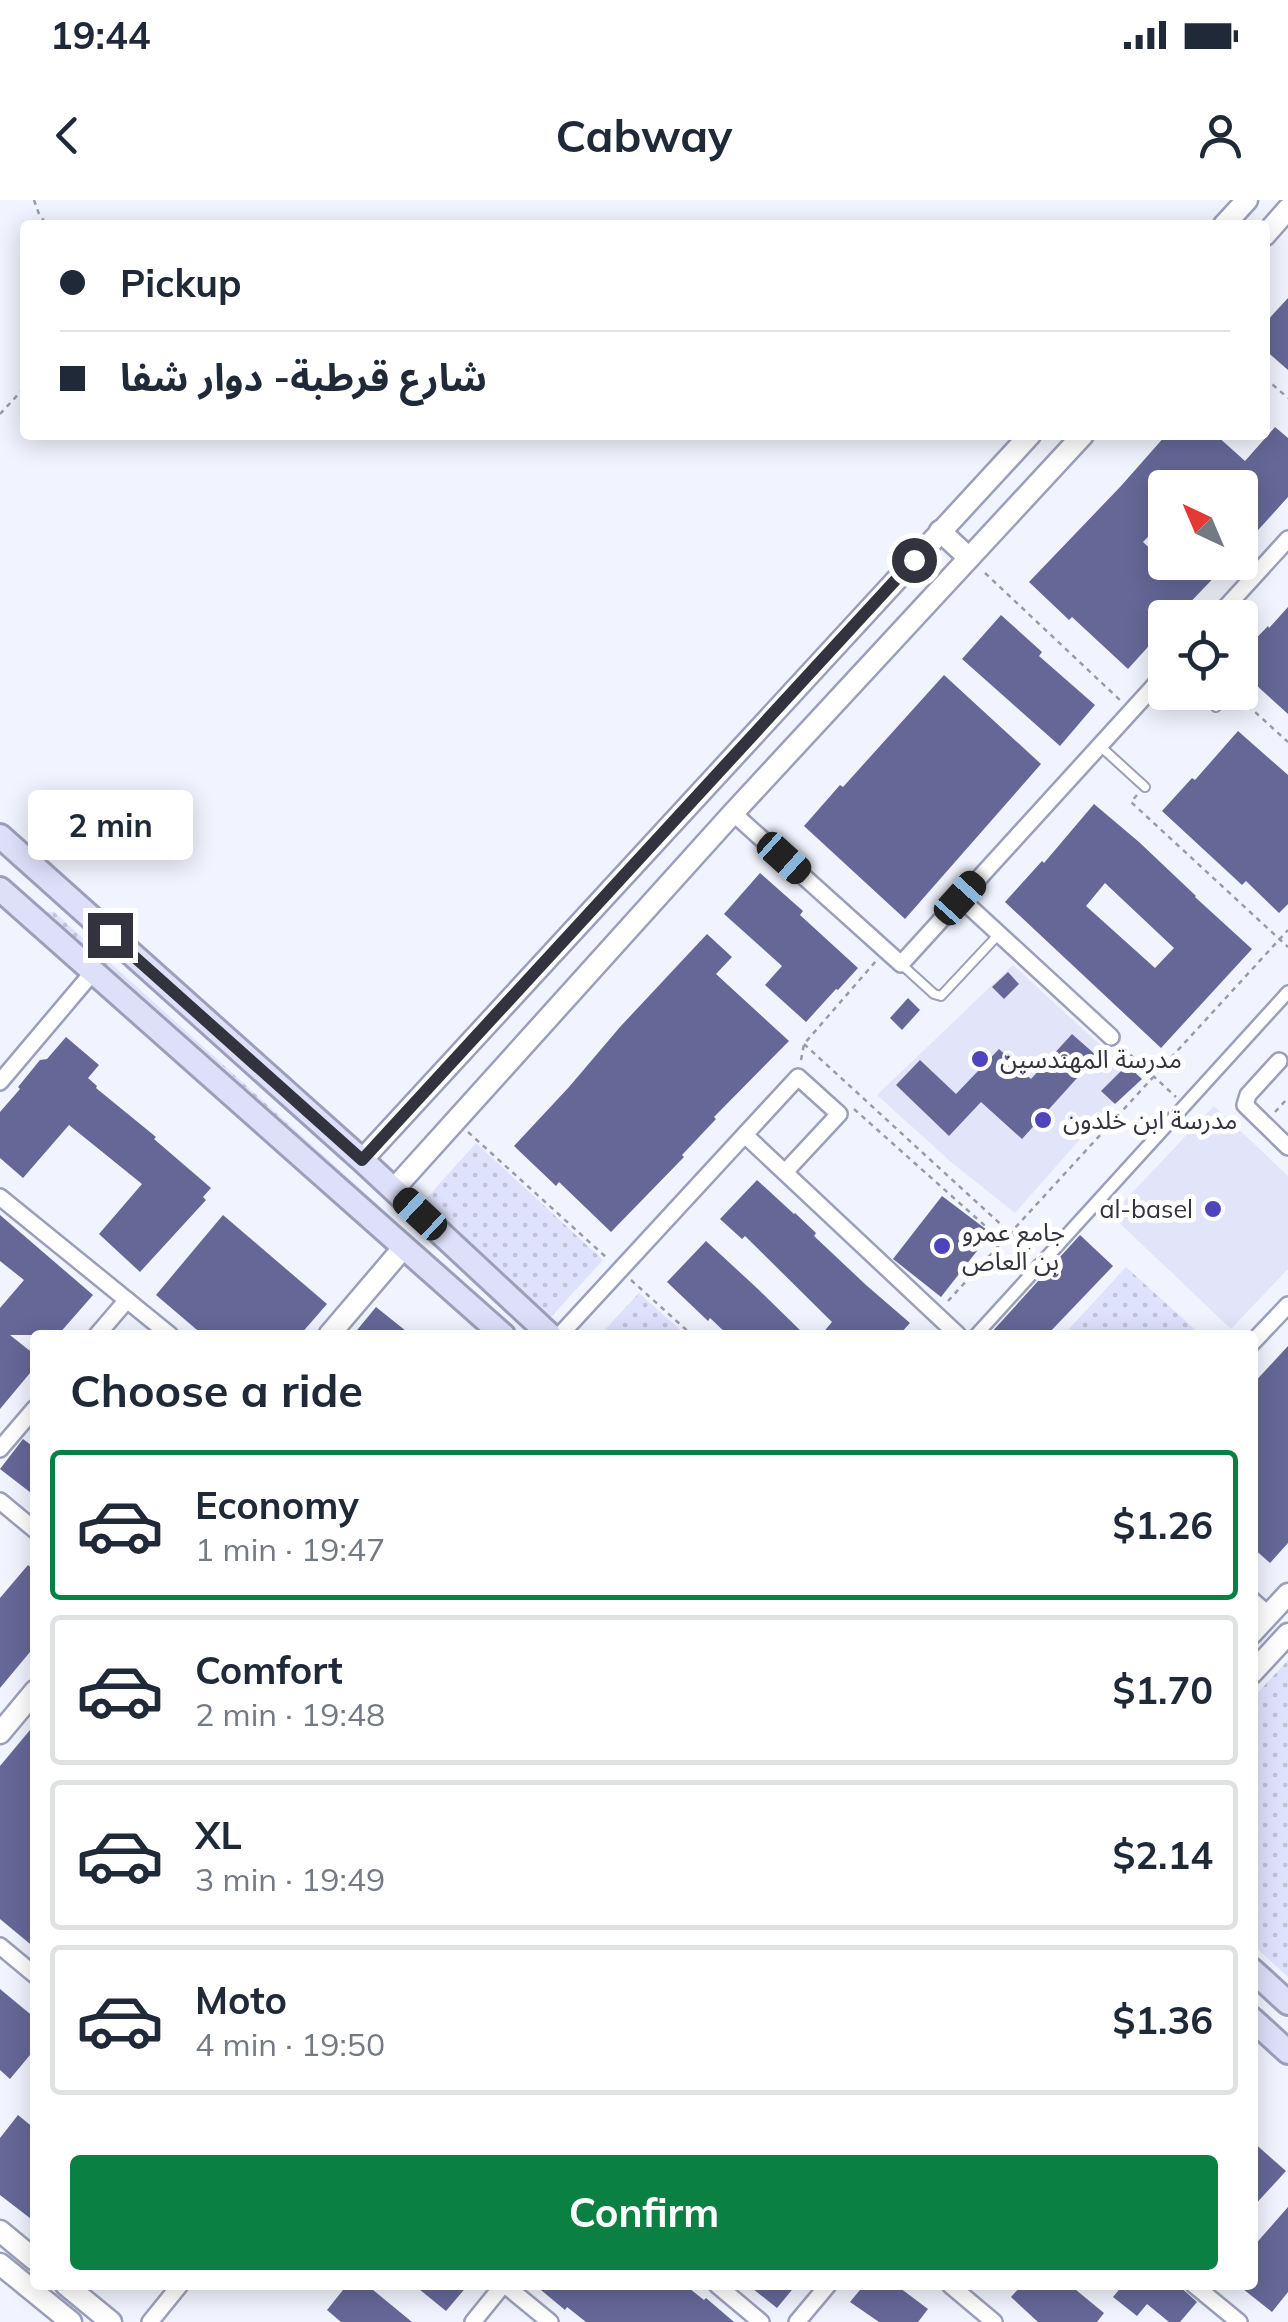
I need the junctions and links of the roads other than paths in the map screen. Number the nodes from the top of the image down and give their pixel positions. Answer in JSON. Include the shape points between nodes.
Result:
{"nodes":[{"id":1,"x":1248,"y":200,"type":"edge"},
{"id":2,"x":1288,"y":209,"type":"edge"},
{"id":3,"x":1229,"y":220,"type":"edge"},
{"id":4,"x":1270,"y":229,"type":"edge"},
{"id":5,"x":1025,"y":440,"type":"edge"},
{"id":6,"x":1078,"y":440,"type":"edge"},
{"id":7,"x":940,"y":531,"type":"junction"},
{"id":8,"x":1288,"y":539,"type":"edge"},
{"id":9,"x":969,"y":558,"type":"junction"},
{"id":10,"x":1232,"y":600,"type":"edge"},
{"id":11,"x":1148,"y":692,"type":"edge"},
{"id":12,"x":1100,"y":746,"type":"junction"},
{"id":13,"x":1145,"y":787,"type":"road end"},
{"id":14,"x":733,"y":813,"type":"junction"},
{"id":15,"x":0,"y":836,"type":"edge"},
{"id":16,"x":54,"y":885,"type":"junction"},
{"id":17,"x":0,"y":889,"type":"edge"},
{"id":18,"x":960,"y":898,"type":"junction"},
{"id":19,"x":28,"y":914,"type":"junction"},
{"id":20,"x":999,"y":934,"type":"junction"},
{"id":21,"x":901,"y":964,"type":"junction"},
{"id":22,"x":94,"y":972,"type":"junction"},
{"id":23,"x":1288,"y":992,"type":"edge"},
{"id":24,"x":1110,"y":1037,"type":"road end"},
{"id":25,"x":1279,"y":1060,"type":"dead end"},
{"id":26,"x":0,"y":1082,"type":"edge"},
{"id":27,"x":745,"y":1135,"type":"junction"},
{"id":28,"x":1288,"y":1147,"type":"edge"},
{"id":29,"x":362,"y":1160,"type":"junction"},
{"id":30,"x":785,"y":1172,"type":"junction"},
{"id":31,"x":394,"y":1189,"type":"junction"},
{"id":32,"x":0,"y":1197,"type":"edge"},
{"id":33,"x":404,"y":1247,"type":"junction"},
{"id":34,"x":127,"y":1300,"type":"junction"},
{"id":35,"x":1288,"y":1305,"type":"edge"},
{"id":36,"x":101,"y":1330,"type":"edge"},
{"id":37,"x":164,"y":1330,"type":"edge"},
{"id":38,"x":333,"y":1330,"type":"edge"},
{"id":39,"x":498,"y":1330,"type":"edge"},
{"id":40,"x":545,"y":1330,"type":"edge"},
{"id":41,"x":565,"y":1330,"type":"edge"},
{"id":42,"x":952,"y":1330,"type":"edge"},
{"id":43,"x":981,"y":1330,"type":"edge"},
{"id":44,"x":1258,"y":1337,"type":"edge"},
{"id":45,"x":30,"y":1414,"type":"edge"},
{"id":46,"x":0,"y":1449,"type":"edge"},
{"id":47,"x":0,"y":1501,"type":"edge"},
{"id":48,"x":30,"y":1526,"type":"edge"},
{"id":49,"x":1288,"y":1594,"type":"edge"},
{"id":50,"x":1258,"y":1605,"type":"edge"},
{"id":51,"x":1270,"y":1615,"type":"junction"},
{"id":52,"x":1258,"y":1627,"type":"edge"},
{"id":53,"x":1288,"y":1632,"type":"edge"},
{"id":54,"x":1258,"y":1666,"type":"edge"},
{"id":55,"x":30,"y":1697,"type":"edge"},
{"id":56,"x":0,"y":1733,"type":"edge"},
{"id":57,"x":0,"y":1946,"type":"edge"},
{"id":58,"x":30,"y":1971,"type":"edge"},
{"id":59,"x":1258,"y":1976,"type":"edge"},
{"id":60,"x":1282,"y":1998,"type":"edge"},
{"id":61,"x":1258,"y":2015,"type":"edge"},
{"id":62,"x":1258,"y":2024,"type":"edge"},
{"id":63,"x":1288,"y":2052,"type":"edge"},
{"id":64,"x":3,"y":2249,"type":"edge"},
{"id":65,"x":30,"y":2258,"type":"edge"},
{"id":66,"x":30,"y":2278,"type":"edge"},
{"id":67,"x":41,"y":2290,"type":"edge"},
{"id":68,"x":72,"y":2290,"type":"edge"},
{"id":69,"x":176,"y":2290,"type":"edge"},
{"id":70,"x":500,"y":2290,"type":"edge"},
{"id":71,"x":510,"y":2290,"type":"edge"},
{"id":72,"x":723,"y":2290,"type":"edge"},
{"id":73,"x":824,"y":2290,"type":"edge"},
{"id":74,"x":956,"y":2290,"type":"edge"},
{"id":75,"x":1200,"y":2290,"type":"edge"},
{"id":76,"x":71,"y":2322,"type":"edge"},
{"id":77,"x":111,"y":2322,"type":"edge"},
{"id":78,"x":150,"y":2322,"type":"edge"},
{"id":79,"x":472,"y":2322,"type":"edge"},
{"id":80,"x":550,"y":2322,"type":"edge"},
{"id":81,"x":761,"y":2322,"type":"edge"},
{"id":82,"x":797,"y":2322,"type":"edge"},
{"id":83,"x":994,"y":2322,"type":"edge"},
{"id":84,"x":1240,"y":2322,"type":"edge"}],
"edges":[{"from":1,"to":3,"type":"street"},
{"from":2,"to":4,"type":"street"},
{"from":5,"to":7,"type":"street"},
{"from":6,"to":9,"type":"street"},
{"from":7,"to":9,"type":"street"},
{"from":7,"to":29,"type":"street"},
{"from":8,"to":10,"type":"street"},
{"from":9,"to":14,"type":"street"},
{"from":11,"to":12,"type":"street"},
{"from":12,"to":13,"type":"lane"},
{"from":12,"to":18,"type":"street"},
{"from":14,"to":21,"type":"street"},
{"from":14,"to":31,"type":"street"},
{"from":15,"to":16,"type":"main road"},
{"from":16,"to":19,"type":"main road"},
{"from":16,"to":29,"type":"main road"},
{"from":17,"to":19,"type":"main road"},
{"from":18,"to":20,"type":"street"},
{"from":18,"to":21,"type":"street"},
{"from":19,"to":22,"type":"main road"},
{"from":20,"to":21,"type":"lane","via":[[942,996]]},
{"from":20,"to":24,"type":"street"},
{"from":22,"to":26,"type":"street"},
{"from":22,"to":33,"type":"main road"},
{"from":23,"to":43,"type":"street"},
{"from":25,"to":28,"type":"street","via":[[1245,1105]]},
{"from":27,"to":30,"type":"street"},
{"from":27,"to":30,"type":"street","via":[[798,1077],[839,1114]]},
{"from":27,"to":41,"type":"street"},
{"from":29,"to":31,"type":"main road"},
{"from":30,"to":42,"type":"street"},
{"from":31,"to":40,"type":"main road"},
{"from":32,"to":34,"type":"street"},
{"from":33,"to":38,"type":"street"},
{"from":33,"to":39,"type":"main road"},
{"from":34,"to":36,"type":"street"},
{"from":34,"to":37,"type":"street"},
{"from":35,"to":44,"type":"street"},
{"from":45,"to":46,"type":"street"},
{"from":47,"to":48,"type":"street"},
{"from":49,"to":51,"type":"street"},
{"from":50,"to":51,"type":"street"},
{"from":51,"to":52,"type":"street"},
{"from":51,"to":53,"type":"street"},
{"from":53,"to":54,"type":"street"},
{"from":55,"to":56,"type":"street"},
{"from":57,"to":58,"type":"street"},
{"from":59,"to":60,"type":"main road"},
{"from":60,"to":61,"type":"main road"},
{"from":62,"to":63,"type":"main road"},
{"from":64,"to":65,"type":"street"},
{"from":64,"to":66,"type":"street"},
{"from":67,"to":76,"type":"street"},
{"from":68,"to":77,"type":"street"},
{"from":69,"to":78,"type":"street"},
{"from":70,"to":79,"type":"street"},
{"from":71,"to":80,"type":"street"},
{"from":72,"to":81,"type":"street"},
{"from":73,"to":82,"type":"street"},
{"from":74,"to":83,"type":"street"},
{"from":75,"to":84,"type":"street"}]}
